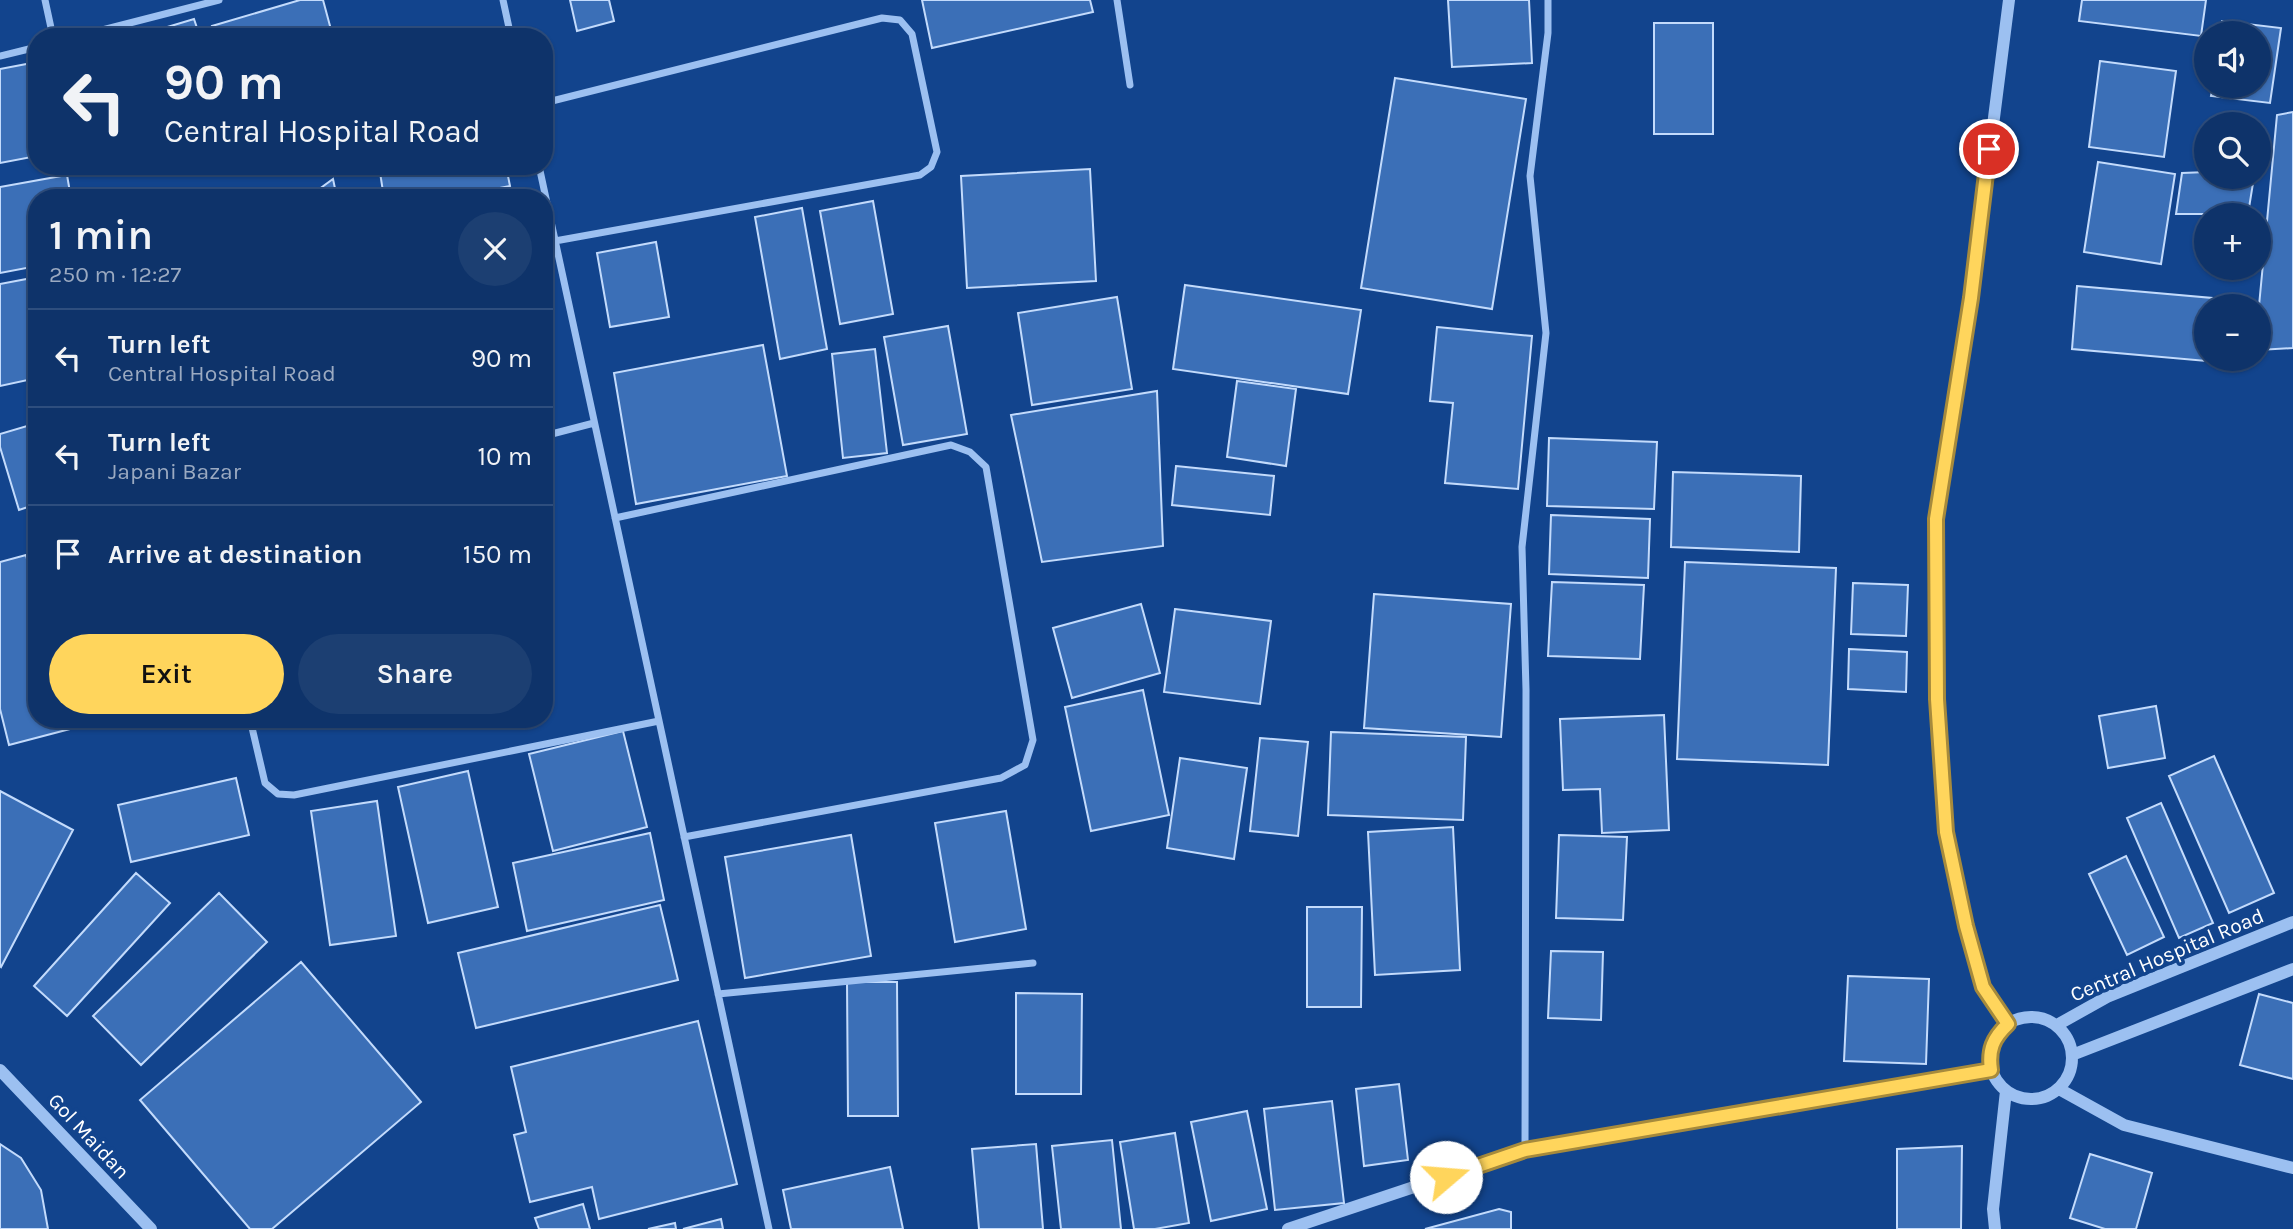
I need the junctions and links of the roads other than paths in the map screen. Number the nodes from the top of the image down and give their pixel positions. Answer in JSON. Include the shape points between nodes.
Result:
{"nodes":[{"id":1,"x":45,"y":0,"type":"edge"},
{"id":2,"x":219,"y":0,"type":"edge"},
{"id":3,"x":503,"y":0,"type":"edge"},
{"id":4,"x":1117,"y":0,"type":"edge"},
{"id":5,"x":1548,"y":0,"type":"edge"},
{"id":6,"x":2009,"y":0,"type":"edge"},
{"id":7,"x":50,"y":28,"type":"edge"},
{"id":8,"x":110,"y":28,"type":"edge"},
{"id":9,"x":509,"y":28,"type":"edge"},
{"id":10,"x":28,"y":49,"type":"edge"},
{"id":11,"x":0,"y":56,"type":"edge"},
{"id":12,"x":1130,"y":85,"type":"dead end"},
{"id":13,"x":553,"y":101,"type":"edge"},
{"id":14,"x":553,"y":232,"type":"edge"},
{"id":15,"x":555,"y":241,"type":"junction"},
{"id":16,"x":594,"y":423,"type":"junction"},
{"id":17,"x":553,"y":434,"type":"edge"},
{"id":18,"x":615,"y":518,"type":"junction"},
{"id":19,"x":659,"y":721,"type":"junction"},
{"id":20,"x":252,"y":728,"type":"edge"},
{"id":21,"x":684,"y":837,"type":"junction"},
{"id":22,"x":2293,"y":922,"type":"edge"},
{"id":23,"x":1033,"y":963,"type":"dead end"},
{"id":24,"x":2293,"y":969,"type":"edge"},
{"id":25,"x":718,"y":994,"type":"junction"},
{"id":26,"x":2008,"y":1024,"type":"junction"},
{"id":27,"x":2057,"y":1025,"type":"junction"},
{"id":28,"x":2072,"y":1055,"type":"junction"},
{"id":29,"x":0,"y":1070,"type":"edge"},
{"id":30,"x":1991,"y":1070,"type":"junction"},
{"id":31,"x":2059,"y":1089,"type":"junction"},
{"id":32,"x":2006,"y":1091,"type":"junction"},
{"id":33,"x":1525,"y":1150,"type":"junction"},
{"id":34,"x":2293,"y":1168,"type":"edge"},
{"id":35,"x":151,"y":1229,"type":"edge"},
{"id":36,"x":769,"y":1229,"type":"edge"},
{"id":37,"x":1288,"y":1229,"type":"edge"},
{"id":38,"x":1995,"y":1229,"type":"edge"}],
"edges":[{"from":1,"to":7,"type":"street"},
{"from":2,"to":8,"type":"street"},
{"from":3,"to":9,"type":"street"},
{"from":4,"to":12,"type":"street"},
{"from":5,"to":33,"type":"street","via":[[1530,176],[1546,333],[1522,547]]},
{"from":6,"to":26,"type":"street","via":[[1971,298],[1936,519],[1937,699],[1946,832],[1983,987]]},
{"from":10,"to":11,"type":"street"},
{"from":13,"to":15,"type":"street","via":[[881,18],[900,20],[912,34],[936,152],[932,167],[920,176]]},
{"from":14,"to":15,"type":"street"},
{"from":15,"to":16,"type":"street"},
{"from":16,"to":17,"type":"street"},
{"from":16,"to":18,"type":"street"},
{"from":18,"to":19,"type":"street"},
{"from":18,"to":21,"type":"street","via":[[951,445],[970,452],[986,467],[1033,740],[1025,765],[1001,778]]},
{"from":19,"to":20,"type":"street","via":[[294,795],[278,794],[265,783]]},
{"from":19,"to":21,"type":"street"},
{"from":21,"to":25,"type":"street"},
{"from":22,"to":27,"type":"street","name":"Central Hospital Road","via":[[2107,997]]},
{"from":23,"to":25,"type":"street"},
{"from":24,"to":28,"type":"street"},
{"from":25,"to":36,"type":"street"},
{"from":26,"to":27,"type":"street","name":"Central Hospital Road","via":[[2033,1016]]},
{"from":26,"to":30,"type":"street","via":[[1992,1044]]},
{"from":27,"to":28,"type":"street","name":"Central Hospital Road"},
{"from":28,"to":31,"type":"street","via":[[2068,1078]]},
{"from":29,"to":35,"type":"street","name":"Gol Maidan"},
{"from":30,"to":32,"type":"street"},
{"from":30,"to":33,"type":"street"},
{"from":31,"to":32,"type":"street","via":[[2033,1100]]},
{"from":31,"to":34,"type":"street","via":[[2124,1125]]},
{"from":32,"to":38,"type":"street","via":[[1993,1209]]},
{"from":33,"to":37,"type":"street"}]}
